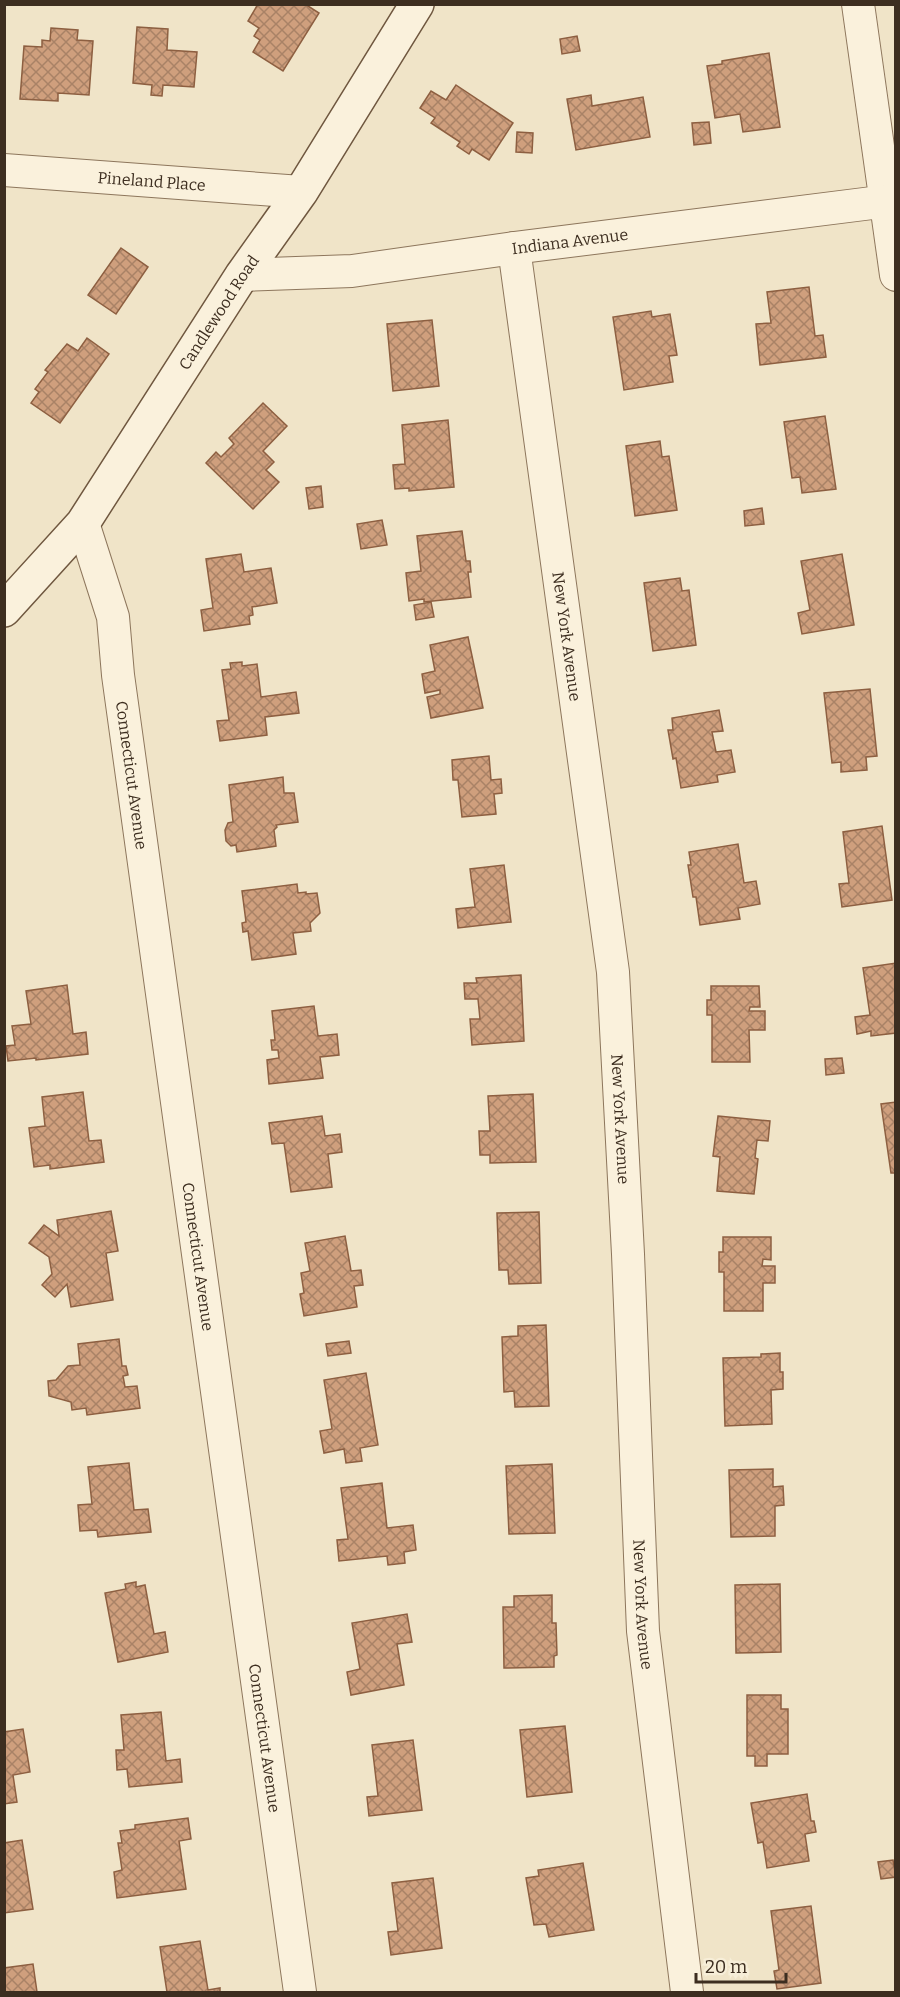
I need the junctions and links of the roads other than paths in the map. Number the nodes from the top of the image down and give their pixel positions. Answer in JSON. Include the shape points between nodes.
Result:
{"nodes":[{"id":1,"x":417,"y":4,"type":"edge"},
{"id":2,"x":858,"y":4,"type":"edge"},
{"id":3,"x":4,"y":170,"type":"edge"},
{"id":4,"x":301,"y":192,"type":"junction"},
{"id":5,"x":890,"y":201,"type":"edge"},
{"id":6,"x":514,"y":248,"type":"junction"},
{"id":7,"x":896,"y":275,"type":"edge"},
{"id":8,"x":242,"y":276,"type":"junction"},
{"id":9,"x":82,"y":523,"type":"junction"},
{"id":10,"x":5,"y":608,"type":"edge"},
{"id":11,"x":300,"y":1992,"type":"edge"},
{"id":12,"x":687,"y":1992,"type":"edge"}],
"edges":[{"from":1,"to":4,"type":"street","name":"Candlewood Road"},
{"from":2,"to":5,"type":"street"},
{"from":3,"to":4,"type":"street","name":"Pineland Place"},
{"from":4,"to":8,"type":"street","name":"Candlewood Road"},
{"from":5,"to":6,"type":"street","name":"Indiana Avenue"},
{"from":5,"to":7,"type":"street"},
{"from":6,"to":8,"type":"street","name":"Indiana Avenue","via":[[352,271]]},
{"from":6,"to":12,"type":"street","name":"New York Avenue","via":[[613,972],[643,1630]]},
{"from":8,"to":9,"type":"street","name":"Candlewood Road"},
{"from":9,"to":10,"type":"street","name":"Candlewood Road"},
{"from":9,"to":11,"type":"street","name":"Connecticut Avenue","via":[[113,617]]}]}
